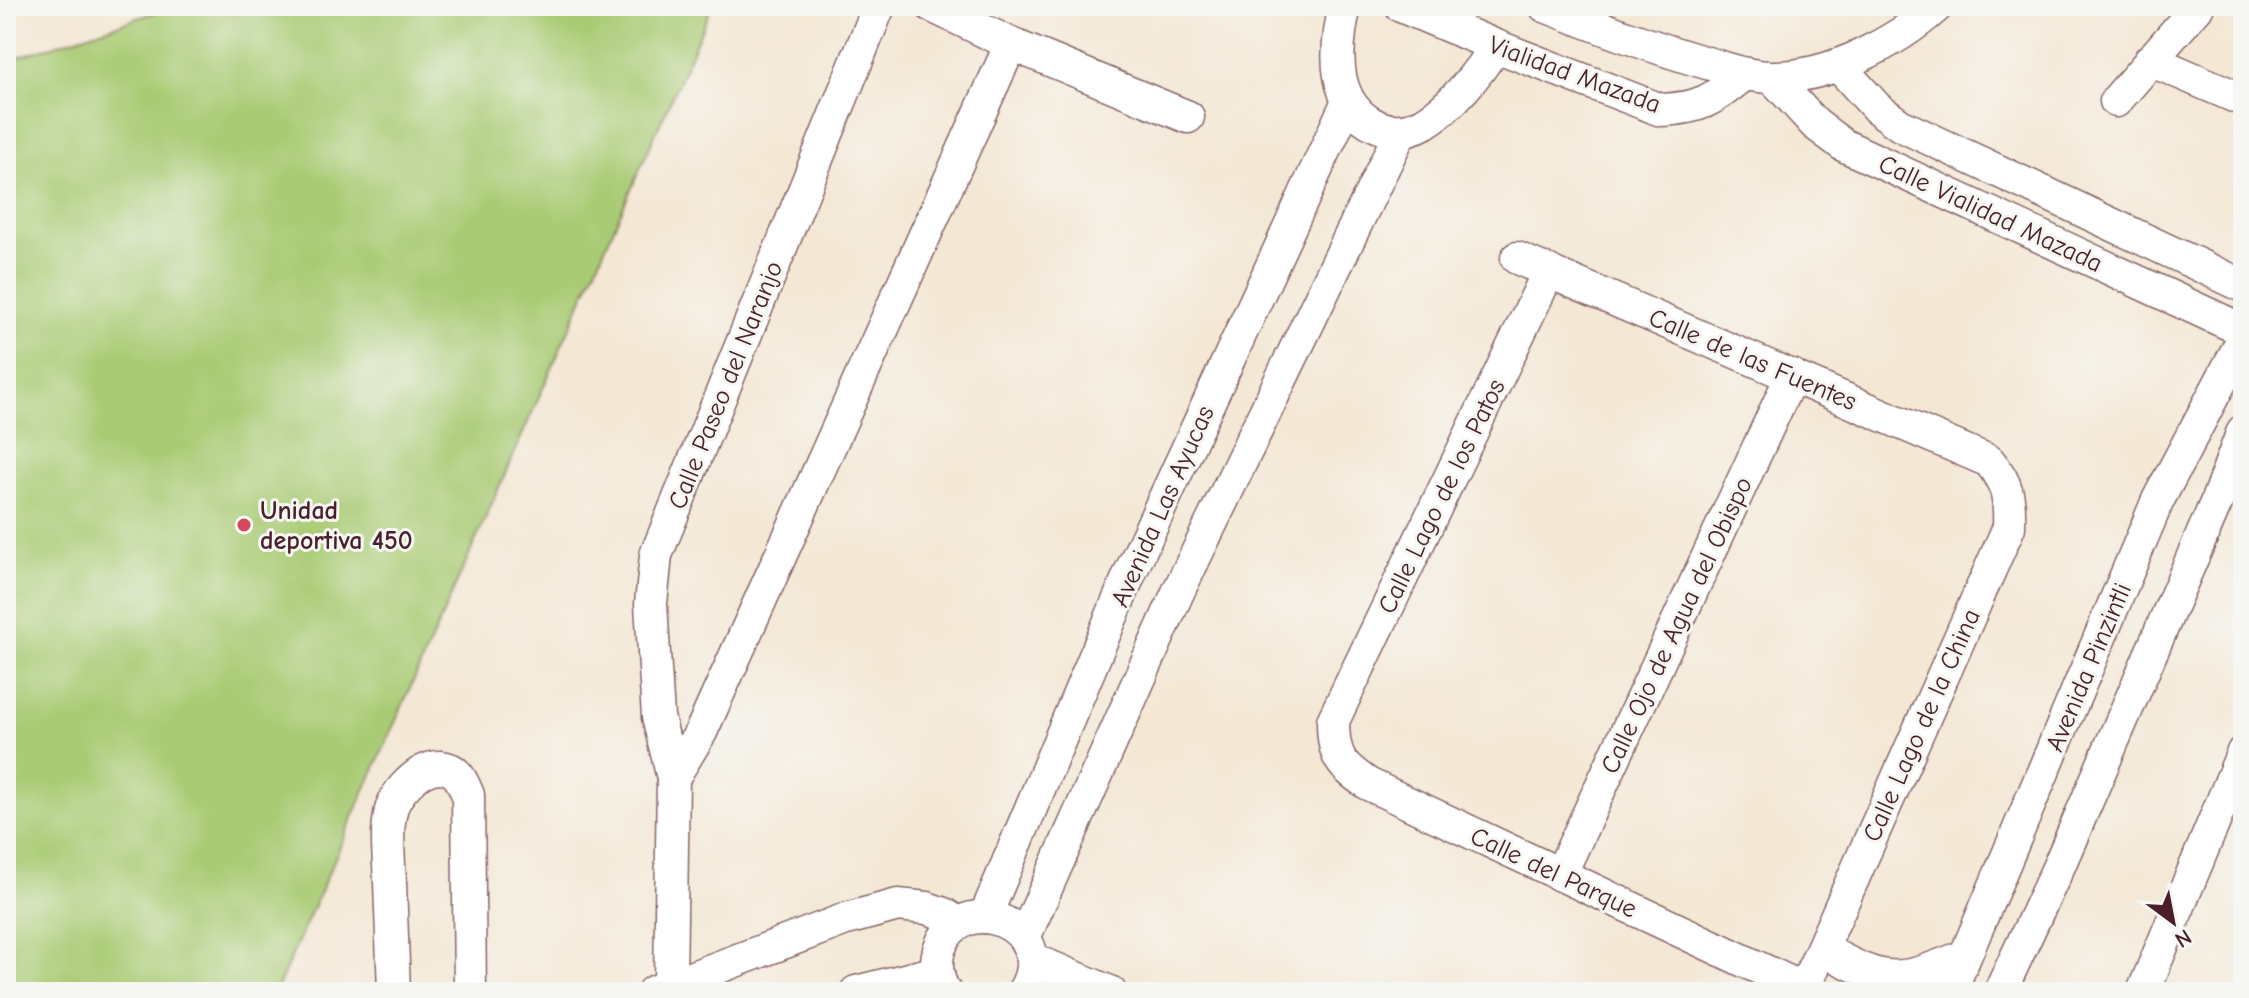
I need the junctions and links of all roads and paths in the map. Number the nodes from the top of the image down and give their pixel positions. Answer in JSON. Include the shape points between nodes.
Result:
{"nodes":[{"id":1,"x":879,"y":6,"type":"edge"},
{"id":2,"x":932,"y":6,"type":"edge"},
{"id":3,"x":1345,"y":6,"type":"edge"},
{"id":4,"x":1401,"y":6,"type":"edge"},
{"id":5,"x":1545,"y":6,"type":"edge"},
{"id":6,"x":1937,"y":6,"type":"edge"},
{"id":7,"x":2198,"y":6,"type":"edge"},
{"id":8,"x":1011,"y":44,"type":"junction"},
{"id":9,"x":1496,"y":46,"type":"junction"},
{"id":10,"x":2150,"y":60,"type":"junction"},
{"id":11,"x":1838,"y":65,"type":"junction"},
{"id":12,"x":1759,"y":76,"type":"junction"},
{"id":13,"x":2243,"y":100,"type":"edge"},
{"id":14,"x":1348,"y":101,"type":"junction"},
{"id":15,"x":2116,"y":101,"type":"dead end"},
{"id":16,"x":1188,"y":117,"type":"dead end"},
{"id":17,"x":1401,"y":131,"type":"junction"},
{"id":18,"x":1517,"y":258,"type":"dead end"},
{"id":19,"x":1549,"y":271,"type":"junction"},
{"id":20,"x":2241,"y":282,"type":"edge"},
{"id":21,"x":2236,"y":340,"type":"edge"},
{"id":22,"x":1792,"y":375,"type":"junction"},
{"id":23,"x":2243,"y":431,"type":"edge"},
{"id":24,"x":1989,"y":461,"type":"joint"},
{"id":25,"x":1130,"y":573,"type":"junction"},
{"id":26,"x":1179,"y":590,"type":"junction"},
{"id":27,"x":1333,"y":721,"type":"joint"},
{"id":28,"x":2243,"y":752,"type":"edge"},
{"id":29,"x":673,"y":778,"type":"junction"},
{"id":30,"x":2011,"y":848,"type":"junction"},
{"id":31,"x":2058,"y":868,"type":"junction"},
{"id":32,"x":1560,"y":875,"type":"junction"},
{"id":33,"x":972,"y":920,"type":"junction"},
{"id":34,"x":1028,"y":948,"type":"junction"},
{"id":35,"x":1822,"y":949,"type":"junction"},
{"id":36,"x":1964,"y":957,"type":"junction"},
{"id":37,"x":941,"y":982,"type":"edge"},
{"id":38,"x":661,"y":989,"type":"edge"},
{"id":39,"x":1807,"y":991,"type":"edge"},
{"id":40,"x":394,"y":992,"type":"edge"},
{"id":41,"x":470,"y":992,"type":"edge"},
{"id":42,"x":856,"y":992,"type":"edge"},
{"id":43,"x":1023,"y":992,"type":"edge"},
{"id":44,"x":1110,"y":992,"type":"edge"},
{"id":45,"x":1950,"y":992,"type":"edge"},
{"id":46,"x":2000,"y":992,"type":"edge"},
{"id":47,"x":2143,"y":992,"type":"edge"}],
"edges":[{"from":1,"to":29,"type":"street","name":"Calle Paseo del Naranjo","via":[[656,555],[651,604],[658,717]]},
{"from":2,"to":8,"type":"street"},
{"from":3,"to":14,"type":"street","via":[[1337,60]]},
{"from":4,"to":9,"type":"street","name":"Vialidad Mazada"},
{"from":5,"to":12,"type":"street","via":[[1643,45]]},
{"from":6,"to":11,"type":"street","via":[[1870,52]]},
{"from":7,"to":10,"type":"street"},
{"from":8,"to":16,"type":"street"},
{"from":8,"to":29,"type":"street","via":[[701,732]]},
{"from":9,"to":12,"type":"street","name":"Vialidad Mazada","via":[[1661,110],[1688,109]]},
{"from":9,"to":17,"type":"street","via":[[1450,102],[1424,123]]},
{"from":10,"to":13,"type":"street"},
{"from":10,"to":15,"type":"street"},
{"from":11,"to":12,"type":"street"},
{"from":11,"to":20,"type":"street","name":"Calle Vialidad Mazada","via":[[1867,99],[1900,125]]},
{"from":12,"to":21,"type":"street","name":"Calle Vialidad Mazada","via":[[1843,145]]},
{"from":14,"to":17,"type":"street","via":[[1361,118]]},
{"from":14,"to":25,"type":"street","name":"Avenida Las Ayucas"},
{"from":17,"to":26,"type":"street","name":"Avenida Las Ayucas"},
{"from":18,"to":19,"type":"street","name":"Calle de las Fuentes"},
{"from":19,"to":22,"type":"street","name":"Calle de las Fuentes"},
{"from":19,"to":27,"type":"street","name":"Calle Lago de los Patos"},
{"from":20,"to":21,"type":"street","name":"Avenida Pinzintli","via":[[2227,308]]},
{"from":21,"to":30,"type":"street","name":"Avenida Pinzintli","via":[[2158,500]]},
{"from":22,"to":24,"type":"street","name":"Calle de las Fuentes"},
{"from":22,"to":32,"type":"street","name":"Calle Ojo de Agua del Obispo"},
{"from":23,"to":31,"type":"street","name":"Avenida Pinzintli"},
{"from":24,"to":35,"type":"street","name":"Calle Lago de la China","via":[[2003,479],[2010,502],[2009,527]]},
{"from":25,"to":26,"type":"street"},
{"from":25,"to":33,"type":"street","name":"Avenida Las Ayucas"},
{"from":26,"to":34,"type":"street","name":"Avenida Las Ayucas"},
{"from":27,"to":32,"type":"street","name":"Calle del Parque","via":[[1338,757],[1368,784]]},
{"from":28,"to":47,"type":"street"},
{"from":29,"to":38,"type":"street","name":"Calle Paseo del Naranjo"},
{"from":30,"to":31,"type":"street"},
{"from":30,"to":36,"type":"street","name":"Avenida Pinzintli"},
{"from":31,"to":46,"type":"street","name":"Avenida Pinzintli"},
{"from":32,"to":39,"type":"street","name":"Calle del Parque"},
{"from":33,"to":34,"type":"street","via":[[1001,919],[1014,926]]},
{"from":33,"to":37,"type":"street","name":"Avenida Las Ayucas","via":[[948,933],[940,945]]},
{"from":33,"to":38,"type":"street","via":[[898,905],[846,919]]},
{"from":34,"to":43,"type":"street","name":"Avenida Las Ayucas","via":[[1032,972]]},
{"from":34,"to":44,"type":"street"},
{"from":35,"to":36,"type":"street","via":[[1886,976],[1910,975]]},
{"from":35,"to":39,"type":"street","name":"Calle Lago de la China"},
{"from":36,"to":45,"type":"street","name":"Avenida Pinzintli"},
{"from":37,"to":42,"type":"street"},
{"from":40,"to":41,"type":"street","via":[[390,811],[416,776],[437,767],[452,769],[468,795]]}]}
